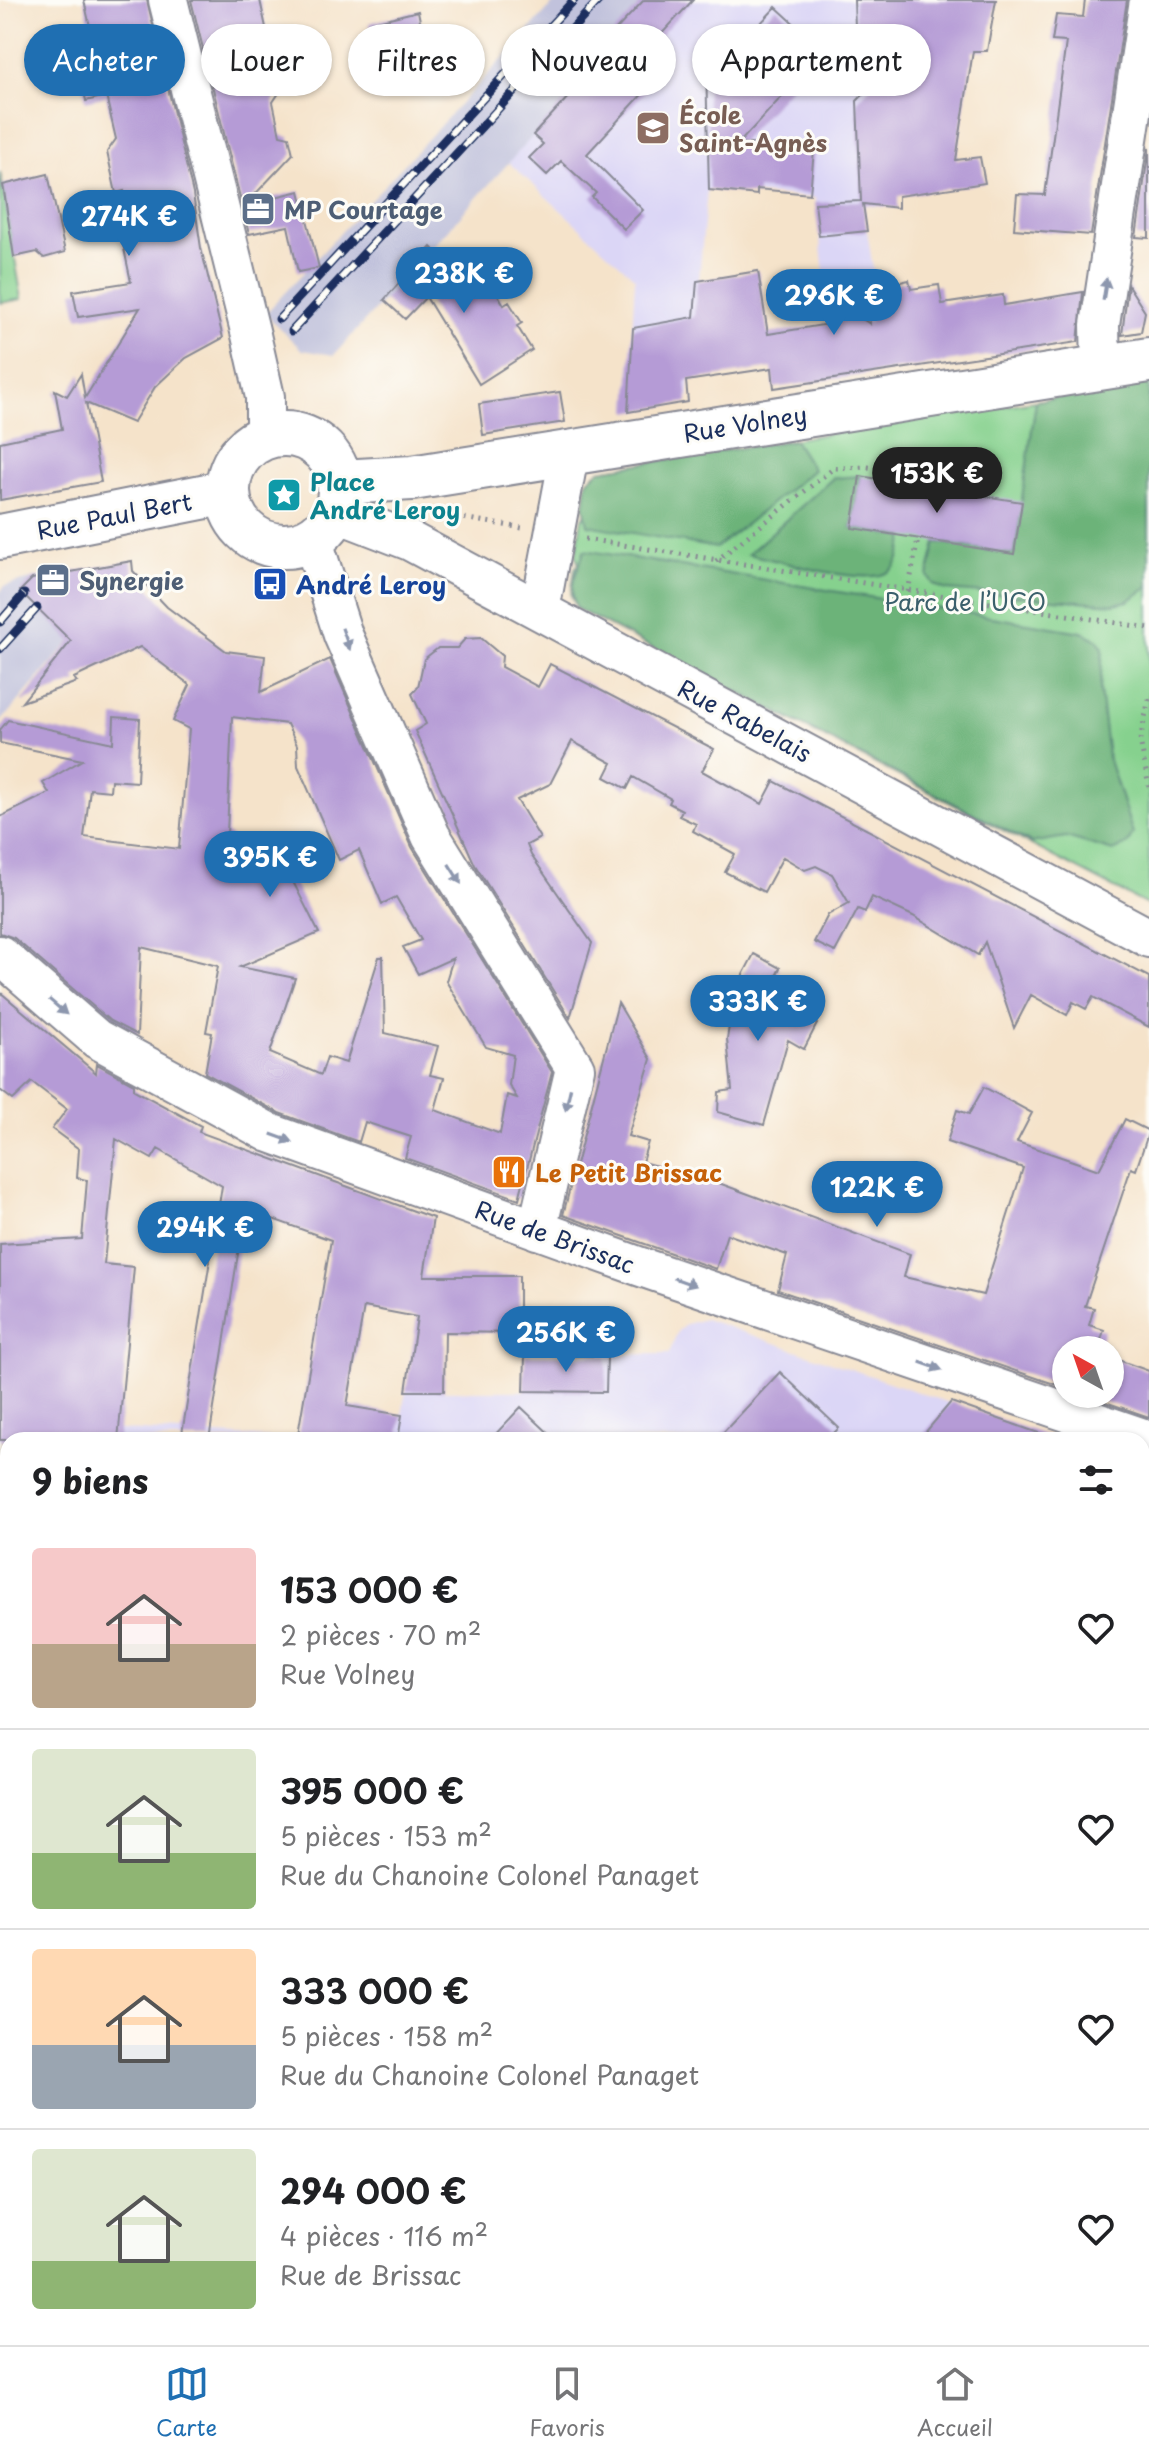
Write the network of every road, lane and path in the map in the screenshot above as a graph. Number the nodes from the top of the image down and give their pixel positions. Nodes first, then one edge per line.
1 (168, 0) edge
2 (1149, 0) edge
3 (1149, 360) edge
4 (1101, 367) junction
5 (265, 436) junction
6 (570, 450) junction
7 (933, 488) dead end
8 (227, 492) junction
9 (329, 511) junction
10 (430, 513) dead end
11 (531, 530) dead end
12 (0, 537) edge
13 (579, 538) dead end
14 (918, 539) dead end
15 (716, 562) junction
16 (908, 592) junction
17 (540, 610) junction
18 (1149, 628) edge
19 (1149, 699) edge
20 (1149, 787) edge
21 (1149, 938) edge
22 (0, 955) edge
23 (537, 1230) junction
24 (1126, 1432) edge

1 - 5 street
4 -> 2 street
3 - 4 main road, Rue Volney
4 - 6 main road, Rue Volney
5 - 8 main road
5 - 9 main road
6 - 9 main road, Rue Volney
6 - 17 street
7 - 15 path
8 - 9 main road
8 - 12 main road, Rue Paul Bert
9 - 17 street, Rue Rabelais
9 -> 23 street
10 - 11 path
13 - 15 path
14 - 16 path
15 - 16 path
16 - 18 path
17 - 21 street, Rue Rabelais
19 - 20 path
22 -> 23 street, Rue de Brissac
23 -> 24 street, Rue de Brissac

